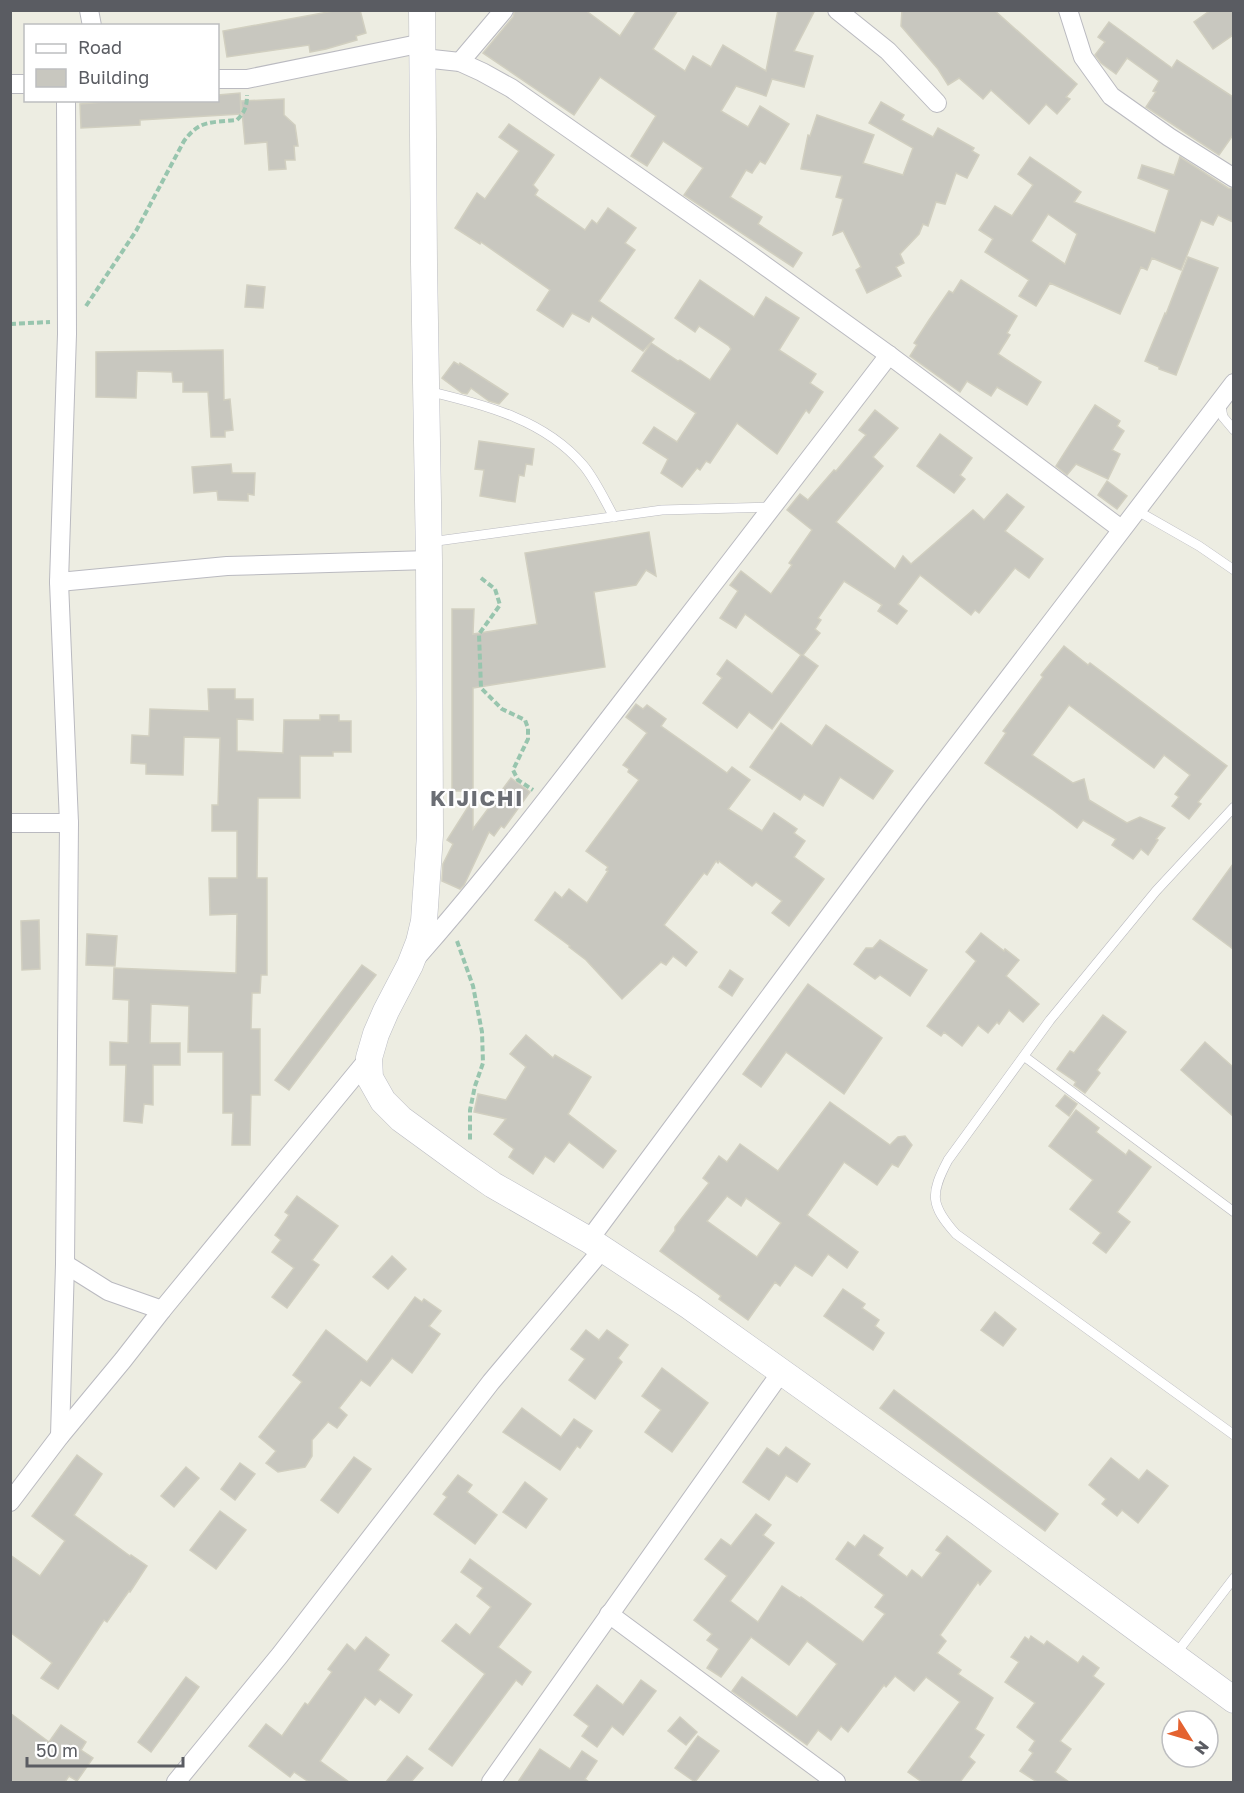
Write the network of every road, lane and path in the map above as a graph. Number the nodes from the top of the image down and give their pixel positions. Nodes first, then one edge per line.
1 (422, 10) edge
2 (504, 10) edge
3 (837, 10) edge
4 (1068, 10) edge
5 (423, 50) junction
6 (460, 62) junction
7 (219, 79) edge
8 (247, 79) junction
9 (66, 102) edge
10 (937, 102) dead end
11 (1233, 178) edge
12 (10, 324) edge
13 (67, 327) junction
14 (889, 355) junction
15 (1233, 383) edge
16 (426, 390) junction
17 (1220, 400) junction
18 (1233, 430) edge
19 (773, 507) junction
20 (1136, 510) junction
21 (614, 517) junction
22 (1121, 528) junction
23 (429, 551) junction
24 (1233, 570) edge
25 (481, 578) dead end
26 (59, 582) junction
27 (551, 795) junction
28 (1233, 807) edge
29 (10, 823) edge
30 (69, 823) junction
31 (448, 921) junction
32 (410, 965) junction
33 (1025, 1057) junction
34 (369, 1058) junction
35 (468, 1168) junction
36 (1233, 1212) edge
37 (595, 1245) junction
38 (65, 1264) junction
39 (162, 1310) junction
40 (782, 1371) junction
41 (1233, 1435) edge
42 (60, 1436) junction
43 (10, 1502) edge
44 (1233, 1578) edge
45 (609, 1614) junction
46 (1174, 1657) junction
47 (1233, 1700) edge
48 (176, 1782) edge
49 (492, 1782) edge
50 (836, 1782) edge

1 - 5 street
2 - 6 street
3 - 10 street
4 - 11 street
5 - 6 street
5 - 8 street
5 - 16 street
6 - 14 street
7 - 8 street
8 - 13 path
9 - 13 street
12 - 13 path
13 - 26 street
14 - 19 street
14 - 22 street
15 - 17 street
16 - 21 lane
16 - 23 street
17 - 18 lane
17 - 20 street
19 - 21 lane
19 - 27 street
20 - 22 street
20 - 24 lane
21 - 23 lane
22 - 37 street
23 - 26 street
23 - 32 street
25 - 27 path
26 - 30 street
27 - 31 street
28 - 33 lane
29 - 30 street
30 - 38 street
31 - 32 street
31 - 35 path
32 - 34 street
33 - 36 lane
33 - 41 lane
34 - 35 street
34 - 39 street
35 - 37 street
37 - 40 street
37 - 48 street
38 - 39 street
38 - 42 street
39 - 42 street
40 - 45 street
40 - 46 street
42 - 43 street
44 - 46 lane
45 - 49 street
45 - 50 street
46 - 47 street

